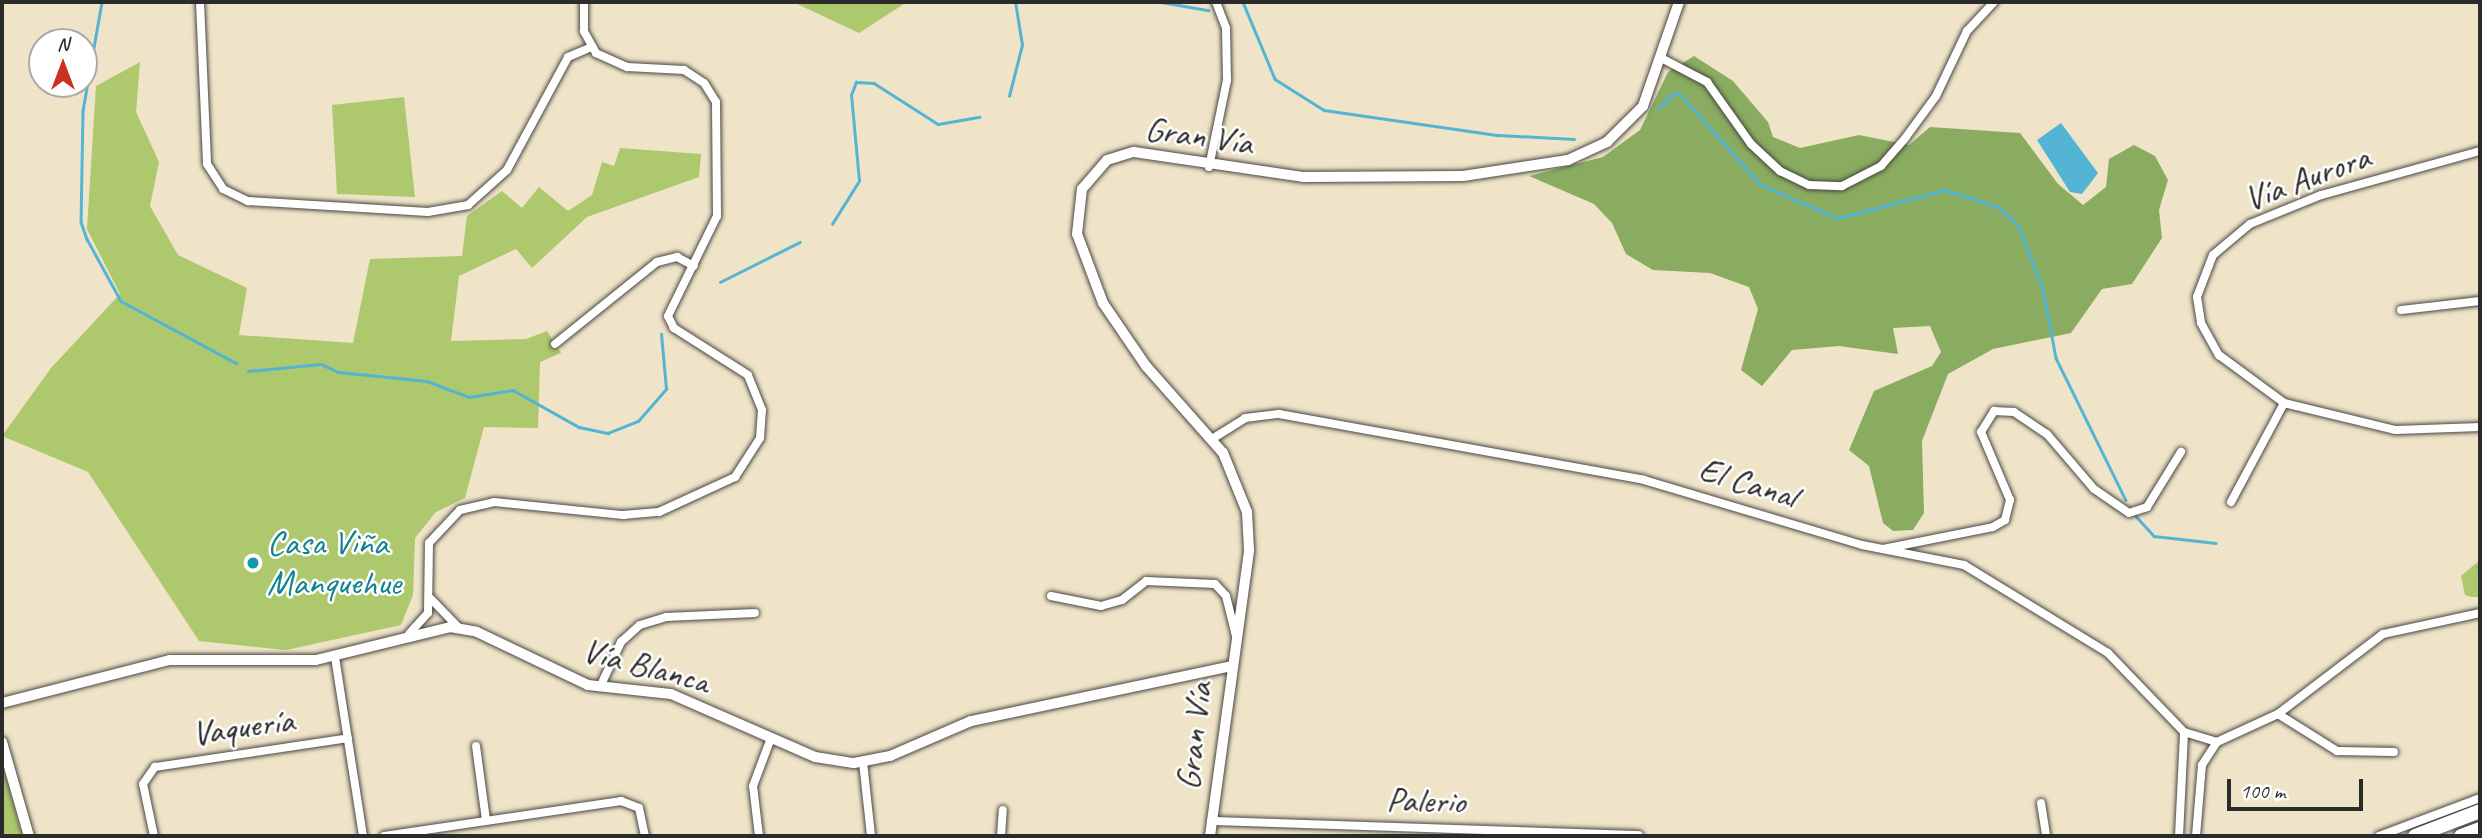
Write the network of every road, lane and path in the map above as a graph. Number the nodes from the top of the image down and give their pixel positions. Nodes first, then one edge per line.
1 (200, 2) edge
2 (584, 2) edge
3 (1216, 2) edge
4 (1678, 2) edge
5 (1994, 2) edge
6 (592, 47) junction
7 (1663, 60) junction
8 (2480, 151) edge
9 (1209, 167) junction
10 (694, 266) junction
11 (2480, 301) edge
12 (2401, 310) dead end
13 (555, 344) dead end
14 (2284, 403) junction
15 (2480, 427) edge
16 (1212, 439) junction
17 (2181, 452) dead end
18 (2231, 502) dead end
19 (1880, 550) junction
20 (430, 596) junction
21 (1051, 596) dead end
22 (755, 613) dead end
23 (2480, 613) edge
24 (459, 627) junction
25 (409, 634) junction
26 (1236, 636) junction
27 (335, 657) junction
28 (1231, 666) junction
29 (600, 687) junction
30 (2, 703) edge
31 (2278, 714) junction
32 (2184, 732) junction
33 (348, 738) junction
34 (771, 738) junction
35 (2, 742) edge
36 (2217, 742) junction
37 (476, 746) dead end
38 (2394, 752) dead end
39 (863, 762) junction
40 (2480, 798) edge
41 (2041, 803) dead end
42 (1003, 810) dead end
43 (2480, 811) edge
44 (486, 820) junction
45 (1211, 821) junction
46 (2480, 829) edge
47 (1639, 835) edge
48 (29, 836) edge
49 (155, 836) edge
50 (363, 836) edge
51 (384, 836) edge
52 (645, 836) edge
53 (759, 836) edge
54 (871, 836) edge
55 (1001, 836) edge
56 (1210, 836) edge
57 (2046, 836) edge
58 (2179, 836) edge
59 (2196, 836) edge
60 (2379, 836) edge
61 (2415, 836) edge
62 (2462, 836) edge

1 - 6 street
2 - 6 street
3 - 9 street
4 - 7 main road, Gran Vía
5 - 7 street
6 - 10 street
7 - 9 main road, Gran Vía
8 - 14 street, Vía Aurora
9 - 16 main road, Gran Vía
10 - 13 street
10 - 20 street
11 - 12 street
14 - 15 street, Vía Aurora
14 - 18 street
16 - 19 street, El Canal
16 - 26 main road, Gran Vía
17 - 19 street
19 - 32 street, El Canal
20 - 24 street
20 - 25 street
21 - 26 street
22 - 29 street
23 - 31 street
24 - 25 main road
24 - 29 main road, Vía Blanca
25 - 27 main road
26 - 28 main road, Gran Vía
27 - 30 main road
27 - 33 street
28 - 39 main road, Vía Blanca
28 - 45 main road, Gran Vía
29 - 34 main road, Vía Blanca
31 - 36 street
31 - 38 street
32 - 36 street, El Canal
32 - 58 street
33 - 49 street, Vaquería
33 - 50 street
34 - 39 main road, Vía Blanca
34 - 53 street
35 - 48 main road
36 - 59 street
37 - 44 street
39 - 54 street
40 - 60 street
41 - 57 street
42 - 55 street
43 - 61 highway
44 - 51 street
44 - 52 street
45 - 47 street, Palerio
45 - 56 main road, Gran Vía
46 - 62 highway

